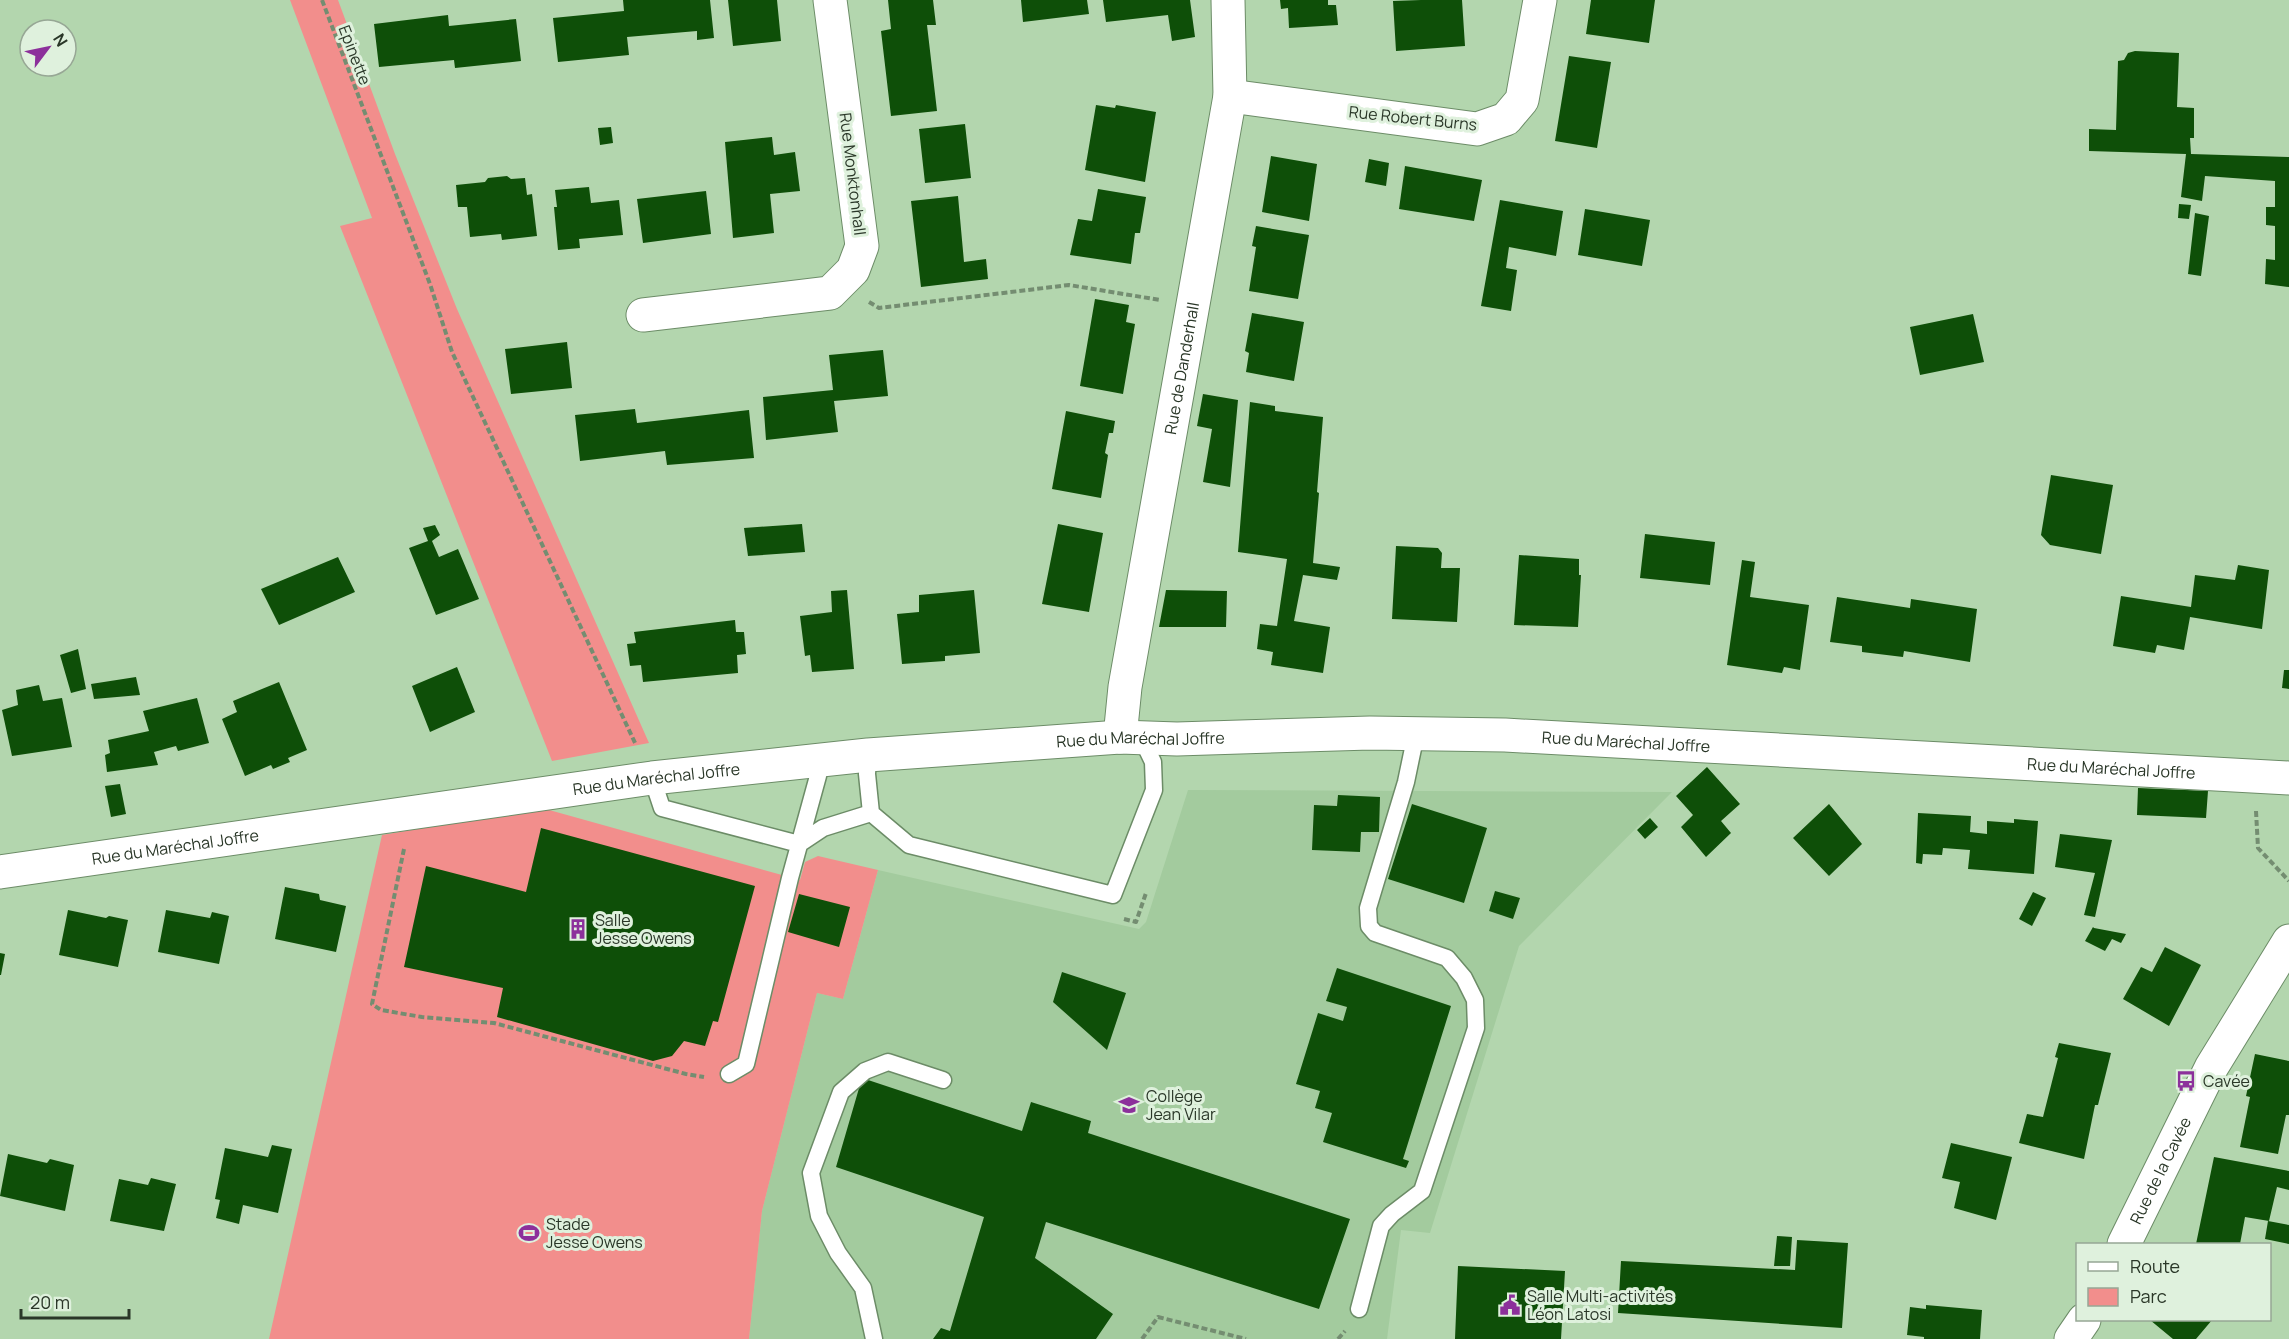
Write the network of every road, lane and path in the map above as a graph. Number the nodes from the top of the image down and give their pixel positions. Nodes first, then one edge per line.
1 (322, 0) edge
2 (830, 0) edge
3 (1228, 0) edge
4 (1540, 0) edge
5 (1230, 96) junction
6 (838, 284) junction
7 (1193, 305) junction
8 (643, 315) dead end
9 (1416, 734) junction
10 (1131, 737) junction
11 (868, 755) junction
12 (811, 760) junction
13 (652, 778) junction
14 (2281, 778) edge
15 (411, 813) junction
16 (871, 813) junction
17 (799, 844) junction
18 (0, 872) edge
19 (2289, 881) edge
20 (2289, 941) edge
21 (729, 1074) joint
22 (943, 1080) dead end
23 (2125, 1243) edge
24 (1359, 1309) dead end
25 (2083, 1321) edge
26 (874, 1339) edge
27 (1142, 1339) edge
28 (1246, 1339) edge
29 (2072, 1339) edge

1 - 13 path, Epinette
2 - 6 street, Rue Monktonhall
3 - 5 street, Rue de Danderhall
4 - 5 street, Rue Robert Burns
5 - 7 street, Rue de Danderhall
6 - 7 path
6 - 8 street, Rue Monktonhall
7 - 10 street, Rue de Danderhall
9 - 10 street, Rue du Maréchal Joffre
9 - 14 street, Rue du Maréchal Joffre
9 - 24 lane
10 - 11 street, Rue du Maréchal Joffre
10 - 16 lane
11 - 12 street, Rue du Maréchal Joffre
11 - 16 lane
12 - 13 street, Rue du Maréchal Joffre
12 - 17 lane
13 - 15 street, Rue du Maréchal Joffre
13 - 17 lane
14 - 19 path
15 - 18 street, Rue du Maréchal Joffre
15 - 21 path
16 - 17 lane
17 - 21 lane
20 - 23 street, Rue de la Cavée
22 - 26 lane
25 - 29 street
27 - 28 path

